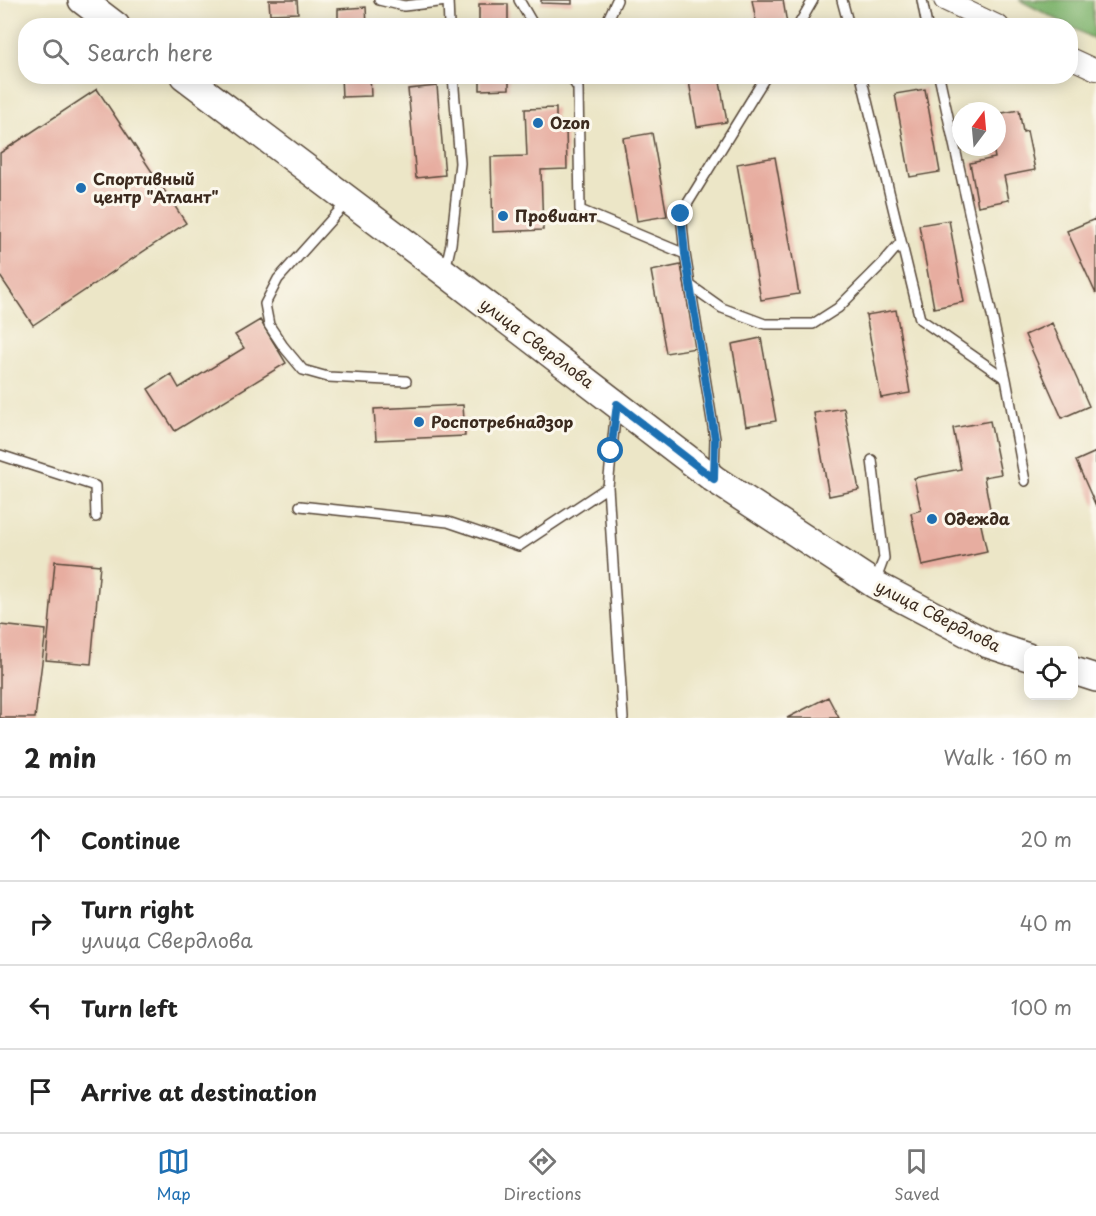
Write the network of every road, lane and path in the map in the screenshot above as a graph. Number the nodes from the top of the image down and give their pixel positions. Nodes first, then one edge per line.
1 (82, 0) edge
2 (379, 0) edge
3 (447, 0) edge
4 (519, 0) edge
5 (617, 0) edge
6 (813, 0) edge
7 (842, 0) edge
8 (922, 0) edge
9 (944, 0) edge
10 (106, 18) edge
11 (448, 18) edge
12 (529, 18) edge
13 (609, 18) edge
14 (803, 18) edge
15 (847, 18) edge
16 (925, 18) edge
17 (982, 18) edge
18 (1078, 61) edge
19 (1096, 70) edge
20 (195, 84) edge
21 (454, 84) edge
22 (575, 84) edge
23 (580, 84) edge
24 (761, 84) edge
25 (863, 84) edge
26 (941, 84) edge
27 (578, 88) junction
28 (348, 200) junction
29 (901, 242) junction
30 (685, 254) junction
31 (444, 272) junction
32 (691, 286) junction
33 (1006, 379) junction
34 (406, 381) dead end
35 (617, 404) junction
36 (0, 455) edge
37 (872, 460) dead end
38 (714, 479) junction
39 (1024, 481) dead end
40 (608, 487) junction
41 (300, 506) dead end
42 (96, 517) dead end
43 (874, 585) junction
44 (1024, 655) edge
45 (1078, 672) edge
46 (1096, 678) edge
47 (623, 718) edge

1 - 10 main road
2 - 3 lane
3 - 11 lane
4 - 12 lane
5 - 13 lane
6 - 14 lane
7 - 15 lane
8 - 16 lane
9 - 17 street
18 - 19 street
20 - 28 main road, улица Свердлова
21 - 31 lane
22 - 27 lane
23 - 27 lane
24 - 30 lane
25 - 29 lane
26 - 33 lane
27 - 30 lane
28 - 31 main road, улица Свердлова
28 - 34 lane
29 - 32 lane
29 - 33 lane
30 - 32 lane
31 - 35 main road, улица Свердлова
32 - 38 lane
33 - 39 lane
35 - 38 main road, улица Свердлова
35 - 40 lane
36 - 42 lane
37 - 43 lane
38 - 43 main road, улица Свердлова
40 - 41 lane
40 - 47 lane
43 - 44 main road, улица Свердлова
45 - 46 main road

